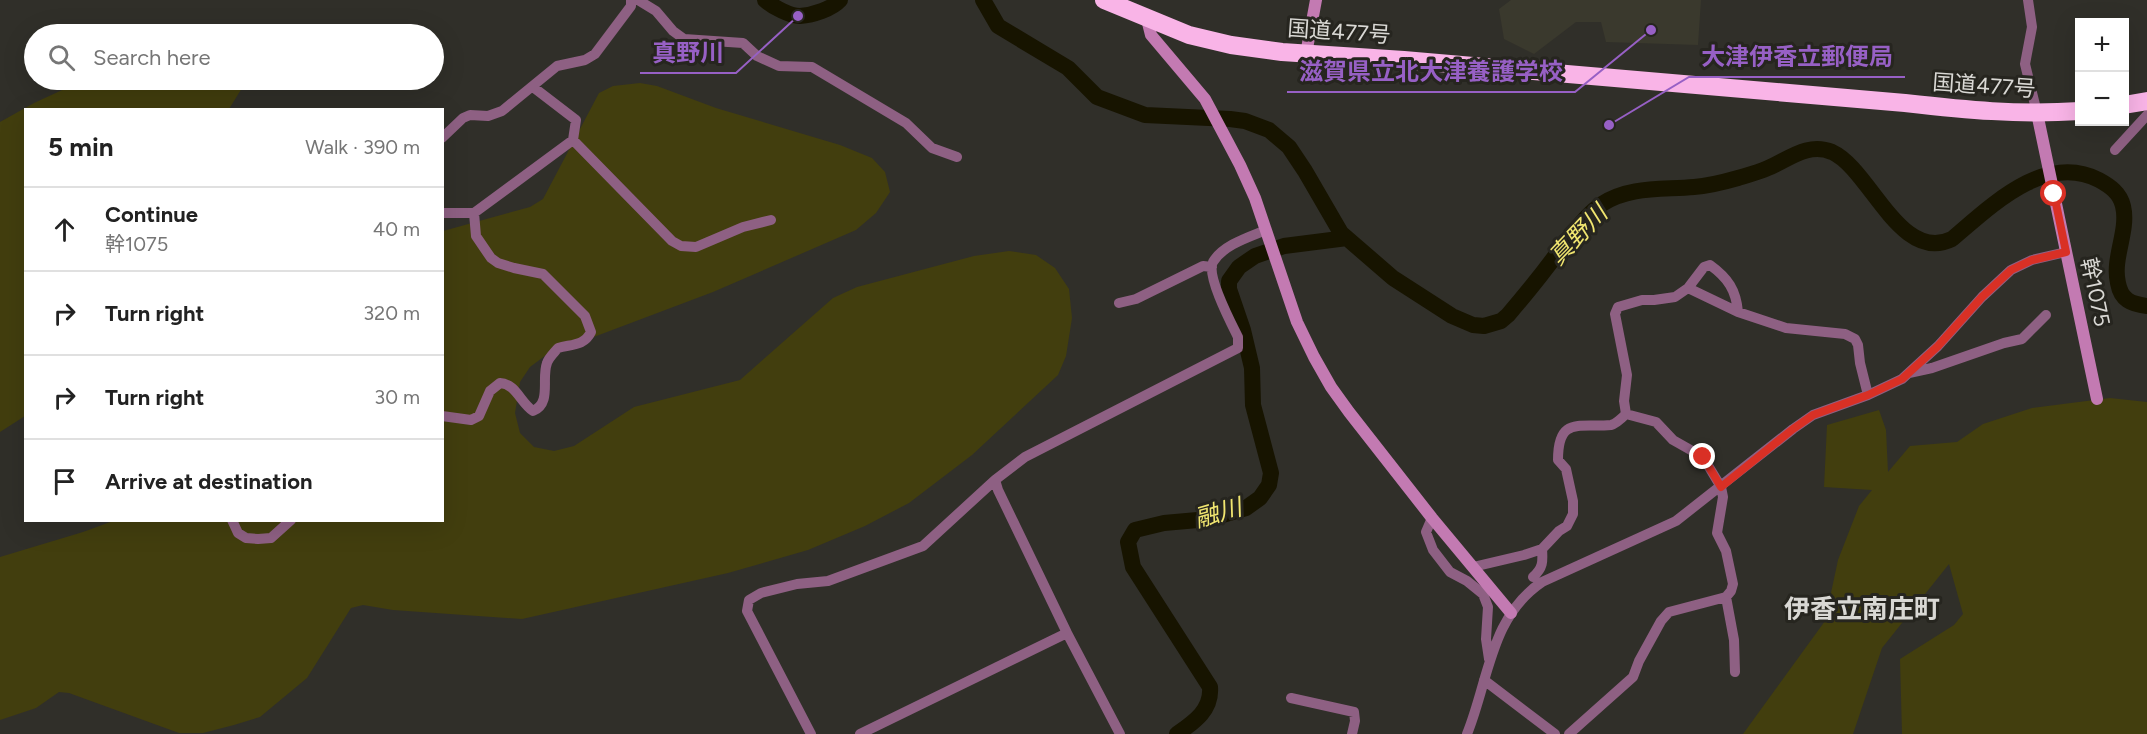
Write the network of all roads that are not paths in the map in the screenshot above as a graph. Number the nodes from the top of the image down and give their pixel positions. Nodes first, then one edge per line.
1 (631, 0) edge
2 (638, 0) edge
3 (1104, 0) edge
4 (1316, 0) edge
5 (2028, 0) edge
6 (1147, 19) junction
7 (1306, 54) junction
8 (533, 87) junction
9 (2147, 101) edge
10 (2129, 104) edge
11 (2075, 111) edge
12 (2037, 113) junction
13 (2147, 115) edge
14 (444, 136) edge
15 (573, 140) junction
16 (2115, 150) dead end
17 (957, 157) dead end
18 (444, 213) edge
19 (474, 213) junction
20 (771, 220) dead end
21 (1266, 230) junction
22 (2066, 252) junction
23 (1212, 267) junction
24 (1688, 288) junction
25 (1119, 303) dead end
26 (1738, 312) junction
27 (2046, 315) dead end
28 (1908, 373) junction
29 (1868, 395) junction
30 (2097, 399) dead end
31 (1626, 414) junction
32 (444, 417) edge
33 (995, 480) junction
34 (1721, 487) junction
35 (1432, 518) junction
36 (233, 522) edge
37 (289, 522) edge
38 (1542, 549) junction
39 (1473, 567) junction
40 (1533, 577) dead end
41 (1725, 597) junction
42 (1511, 613) junction
43 (1067, 633) junction
44 (1489, 659) junction
45 (1735, 672) dead end
46 (1484, 680) junction
47 (1291, 698) dead end
48 (811, 734) edge
49 (860, 734) edge
50 (1120, 734) edge
51 (1352, 734) edge
52 (1467, 734) edge
53 (1555, 734) edge
54 (1569, 734) edge

1 - 8 street
2 - 17 street
3 - 6 highway, 国道477号
4 - 7 street
5 - 12 street
6 - 7 highway, 国道477号
6 - 21 street
7 - 12 highway, 国道477号
8 - 14 street
8 - 15 street
9 - 10 highway
11 - 12 highway, 国道477号
12 - 22 street, 幹1075
13 - 16 street
15 - 19 street
15 - 20 street
18 - 19 street
19 - 32 street
21 - 23 street
21 - 35 street
22 - 28 street
22 - 30 street, 幹1075
23 - 25 street
23 - 33 street
24 - 26 street
24 - 26 street
24 - 31 street
26 - 29 street
27 - 28 street
28 - 29 street
29 - 34 street
31 - 34 street
31 - 38 street
33 - 43 street
33 - 48 street
34 - 41 street
34 - 42 street
35 - 39 street
35 - 44 street
36 - 37 street
38 - 39 street
38 - 40 street
39 - 42 street
41 - 45 street
41 - 54 street
42 - 44 street
43 - 49 street
43 - 50 street
44 - 46 street
46 - 52 street
46 - 53 street
47 - 51 street

